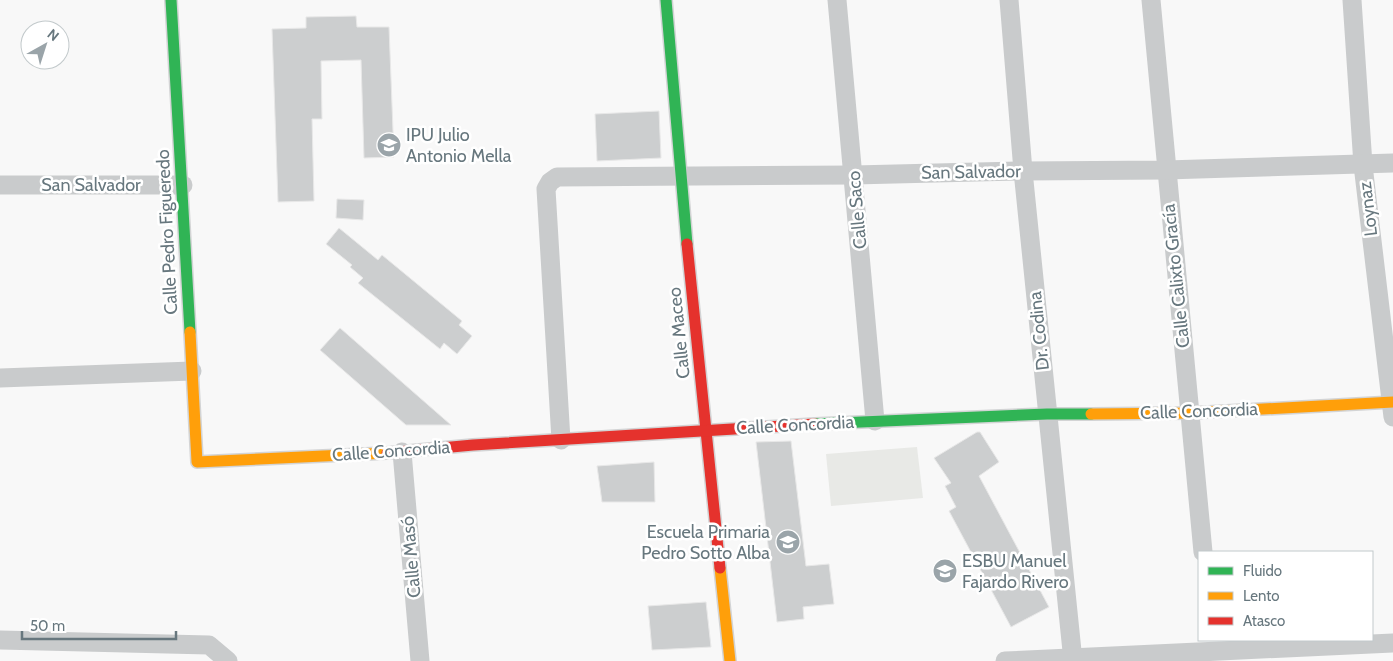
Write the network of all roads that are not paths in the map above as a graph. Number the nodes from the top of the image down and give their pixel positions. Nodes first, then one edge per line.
1 (171, 0) edge
2 (666, 0) edge
3 (836, 0) edge
4 (1009, 0) edge
5 (1151, 0) edge
6 (1352, 0) edge
7 (1393, 163) edge
8 (1363, 165) junction
9 (1166, 170) junction
10 (1023, 171) junction
11 (854, 175) junction
12 (680, 176) junction
13 (0, 185) edge
14 (183, 185) junction
15 (192, 371) junction
16 (0, 378) edge
17 (1393, 407) edge
18 (1190, 413) junction
19 (1047, 414) junction
20 (875, 421) junction
21 (707, 430) junction
22 (561, 440) junction
23 (402, 452) junction
24 (197, 462) joint
25 (1203, 551) edge
26 (0, 640) edge
27 (1393, 643) edge
28 (1213, 650) edge
29 (1073, 659) edge
30 (228, 661) edge
31 (420, 661) edge
32 (730, 661) edge
33 (1005, 661) edge

1 - 14 street, Calle Pedro Figueredo
2 - 12 street, Calle Maceo
3 - 11 street, Calle Saco
4 - 10 street, Dr. Codina
5 - 9 street, Calle Calixto Gracía
6 - 8 street, Loynaz
7 - 8 street, San Salvador
8 - 9 street, San Salvador
8 - 17 street, Loynaz
9 - 10 street, San Salvador
9 - 18 street, Calle Calixto Gracía
10 - 11 street, San Salvador
10 - 19 street, Dr. Codina
11 - 12 street, San Salvador
11 - 20 street, Calle Saco
12 - 21 street, Calle Maceo
12 - 22 street, San Salvador
13 - 14 street, San Salvador
14 - 15 street, Calle Pedro Figueredo
15 - 16 street
15 - 24 street, Calle Pedro Figueredo
17 - 18 street, Calle Concordia
18 - 19 street, Calle Concordia
18 - 25 street, Calle Calixto Gracía
19 - 20 street, Calle Concordia
19 - 29 street, Dr. Codina
20 - 21 street, Calle Concordia
21 - 22 street, Calle Concordia
21 - 32 street, Calle Maceo
22 - 23 street, Calle Concordia
23 - 24 street, Calle Concordia
23 - 31 street, Calle Masó
26 - 30 street
27 - 28 street
28 - 29 street
29 - 33 street

